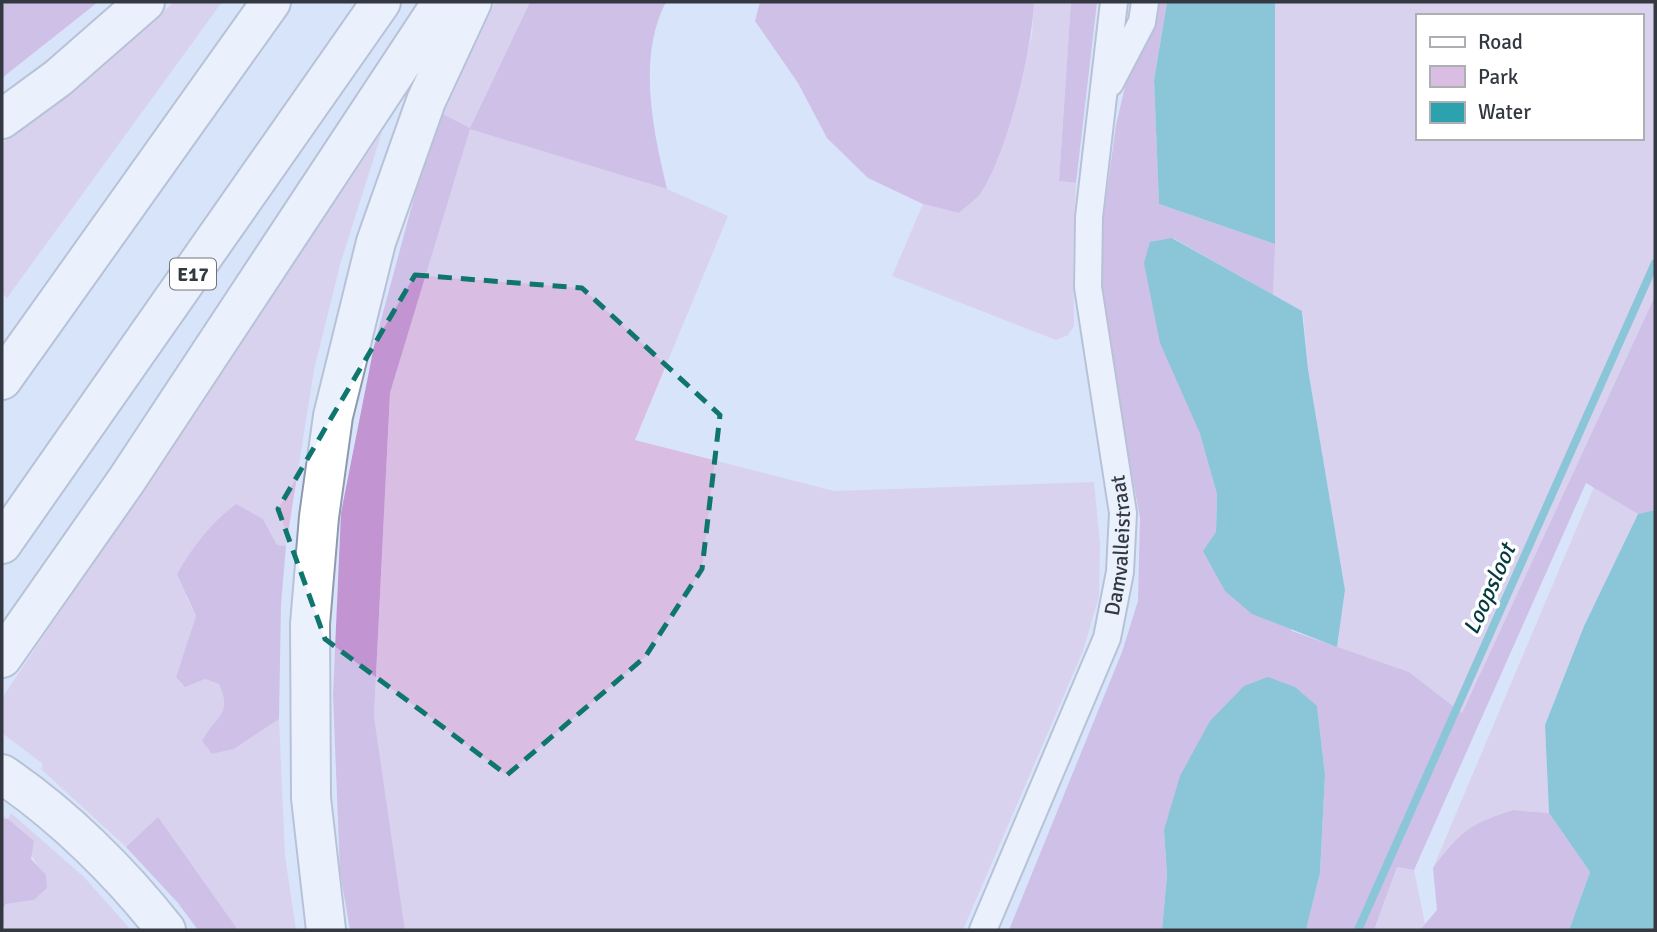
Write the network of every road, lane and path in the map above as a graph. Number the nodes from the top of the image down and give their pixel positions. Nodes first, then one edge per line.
1 (145, 2) edge
2 (271, 2) edge
3 (381, 2) edge
4 (442, 2) edge
5 (472, 2) edge
6 (1114, 2) edge
7 (1145, 2) edge
8 (1103, 96) junction
9 (2, 119) edge
10 (2, 380) edge
11 (2, 544) edge
12 (2, 658) edge
13 (13, 782) edge
14 (166, 930) edge
15 (326, 930) edge
16 (983, 930) edge

1 - 9 highway
2 - 10 highway
3 - 11 highway, E17
4 - 12 highway
5 - 15 highway
6 - 8 street, Damvalleistraat
7 - 8 street, Damvalleistraat
8 - 16 street, Damvalleistraat
13 - 14 highway

